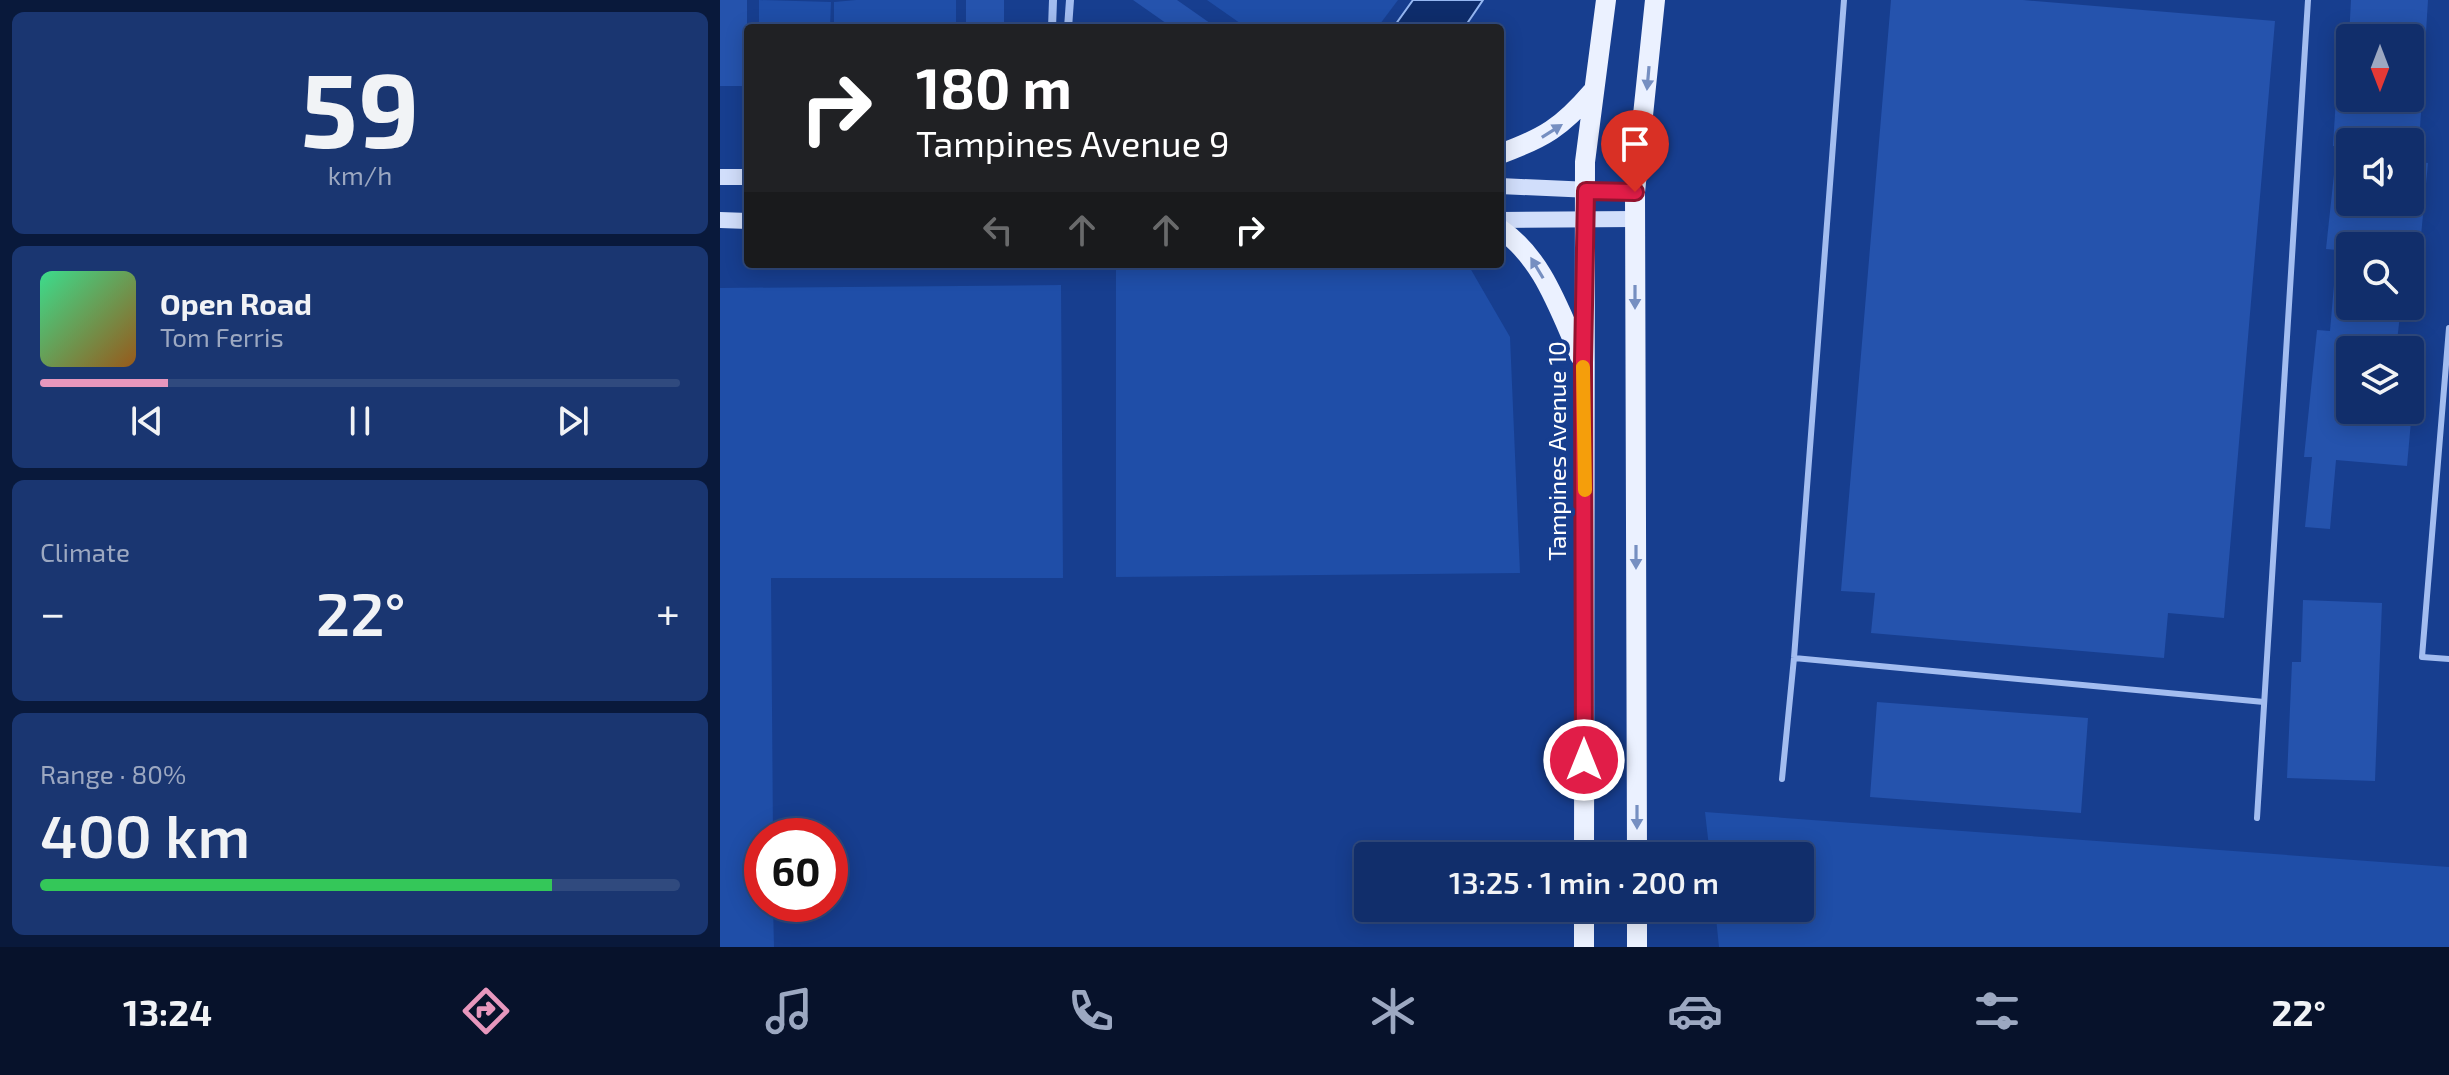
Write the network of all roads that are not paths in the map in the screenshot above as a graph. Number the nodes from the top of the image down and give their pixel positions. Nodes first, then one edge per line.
1 (1053, 0) edge
2 (1070, 0) edge
3 (1606, 0) edge
4 (1655, 0) edge
5 (1844, 0) edge
6 (2308, 0) edge
7 (1052, 24) edge
8 (1068, 24) edge
9 (1592, 92) junction
10 (1504, 152) edge
11 (720, 177) edge
12 (744, 177) edge
13 (1504, 186) edge
14 (1586, 191) junction
15 (1635, 192) junction
16 (1635, 219) junction
17 (720, 220) edge
18 (1504, 220) edge
19 (1585, 220) junction
20 (744, 221) edge
21 (1504, 232) edge
22 (2449, 328) edge
23 (1583, 363) junction
24 (1794, 658) junction
25 (2449, 659) edge
26 (2264, 702) junction
27 (1782, 779) dead end
28 (2257, 818) dead end
29 (1584, 842) edge
30 (1637, 842) edge
31 (1584, 922) edge
32 (1637, 922) edge
33 (1584, 947) edge
34 (1637, 947) edge

1 - 7 street
2 - 8 street
3 - 9 main road, Tampines Avenue 10
4 -> 15 main road
5 - 24 lane
6 - 26 lane
10 -> 9 main road
9 - 14 main road, Tampines Avenue 10
11 - 12 main road
13 - 14 main road
14 - 15 main road
14 - 19 main road, Tampines Avenue 10
15 - 16 main road
16 - 19 main road
16 -> 30 main road
17 - 20 main road
18 - 19 main road
19 - 23 main road, Tampines Avenue 10
23 -> 21 main road
22 - 25 lane
23 - 29 main road, Tampines Avenue 10
24 - 26 lane
24 - 27 lane
26 - 28 lane
31 - 33 main road
32 - 34 main road

